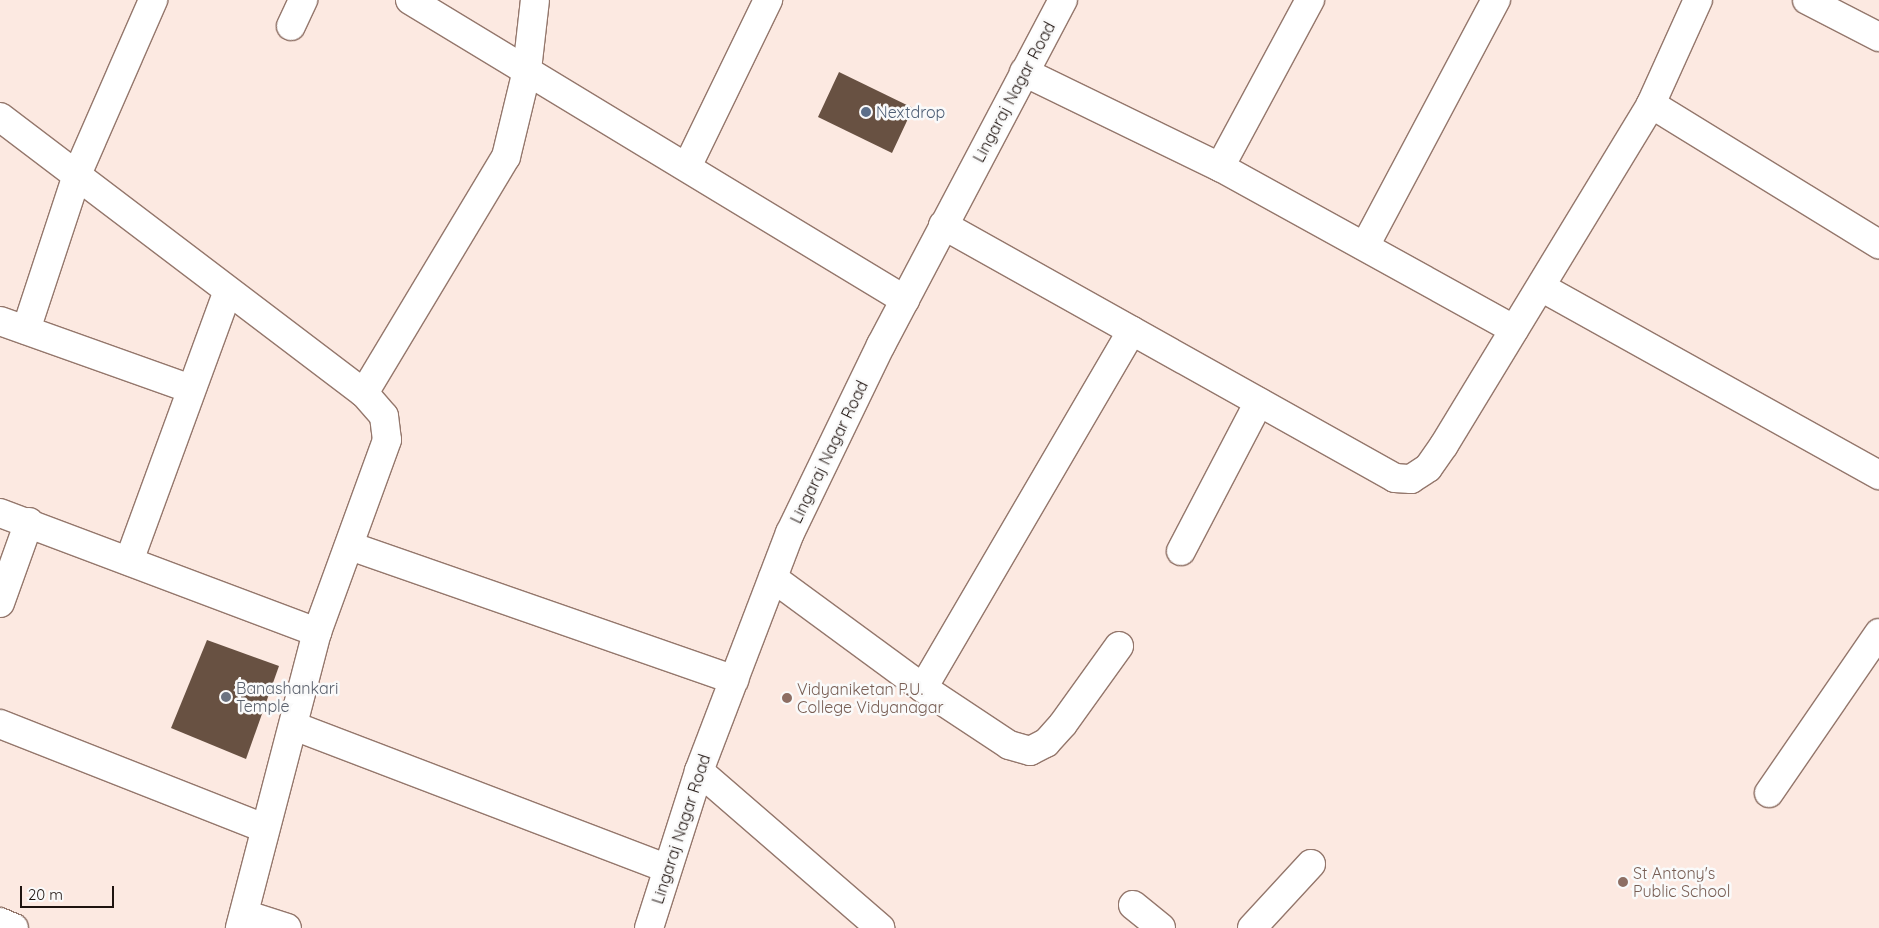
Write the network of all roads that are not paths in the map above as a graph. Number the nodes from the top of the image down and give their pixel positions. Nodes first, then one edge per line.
1 (153, 0) edge
2 (303, 0) edge
3 (410, 0) edge
4 (535, 0) edge
5 (768, 0) edge
6 (1062, 0) edge
7 (1310, 0) edge
8 (1496, 0) edge
9 (1698, 0) edge
10 (1808, 0) edge
11 (291, 26) dead end
12 (1879, 37) edge
13 (527, 70) junction
14 (1024, 72) junction
15 (1651, 104) junction
16 (0, 117) edge
17 (687, 167) junction
18 (1220, 167) junction
19 (78, 172) junction
20 (944, 225) junction
21 (1879, 244) edge
22 (1365, 246) junction
23 (1541, 287) junction
24 (227, 292) junction
25 (905, 300) junction
26 (0, 321) edge
27 (26, 330) junction
28 (1514, 330) junction
29 (1132, 331) junction
30 (191, 389) junction
31 (364, 393) junction
32 (1260, 402) junction
33 (1879, 474) edge
34 (0, 512) edge
35 (29, 522) junction
36 (350, 546) junction
37 (1181, 551) dead end
38 (129, 561) junction
39 (773, 578) junction
40 (0, 603) edge
41 (316, 632) junction
42 (1879, 633) edge
43 (1119, 646) dead end
44 (734, 680) junction
45 (923, 688) junction
46 (0, 724) edge
47 (294, 726) junction
48 (698, 771) junction
49 (1769, 793) dead end
50 (264, 828) junction
51 (1311, 864) dead end
52 (666, 868) junction
53 (1133, 905) dead end
54 (242, 921) edge
55 (0, 922) edge
56 (14, 928) edge
57 (287, 928) edge
58 (649, 928) edge
59 (880, 928) edge
60 (1161, 928) edge
61 (1252, 928) edge

1 - 19 street
2 - 11 street
3 - 13 street
4 - 13 street
5 - 17 street
6 - 14 street, Lingaraj Nagar Road
7 - 18 street
8 - 22 street
9 - 15 street
10 - 12 street
13 - 17 street
13 - 31 street
14 - 18 street
14 - 20 street, Lingaraj Nagar Road
15 - 21 street
15 - 23 street
16 - 19 street
17 - 25 street
18 - 22 street
19 - 24 street
19 - 27 street
20 - 25 street, Lingaraj Nagar Road
20 - 29 street
22 - 28 street
23 - 28 street
23 - 33 street
24 - 30 street
24 - 31 street
25 - 39 street, Lingaraj Nagar Road
26 - 27 street
27 - 30 street
28 - 32 street
29 - 32 street
29 - 45 street
30 - 38 street
31 - 36 street
32 - 37 street
34 - 35 street
35 - 38 street
35 - 40 street
36 - 41 street
36 - 44 street
38 - 41 street
39 - 44 street, Lingaraj Nagar Road
39 - 45 street
41 - 47 street
42 - 49 street
43 - 45 street
44 - 48 street, Lingaraj Nagar Road
46 - 50 street
47 - 50 street
47 - 52 street
48 - 52 street, Lingaraj Nagar Road
48 - 59 street
50 - 54 street
51 - 61 street
52 - 58 street, Lingaraj Nagar Road
53 - 60 street
54 - 57 street
55 - 56 street

